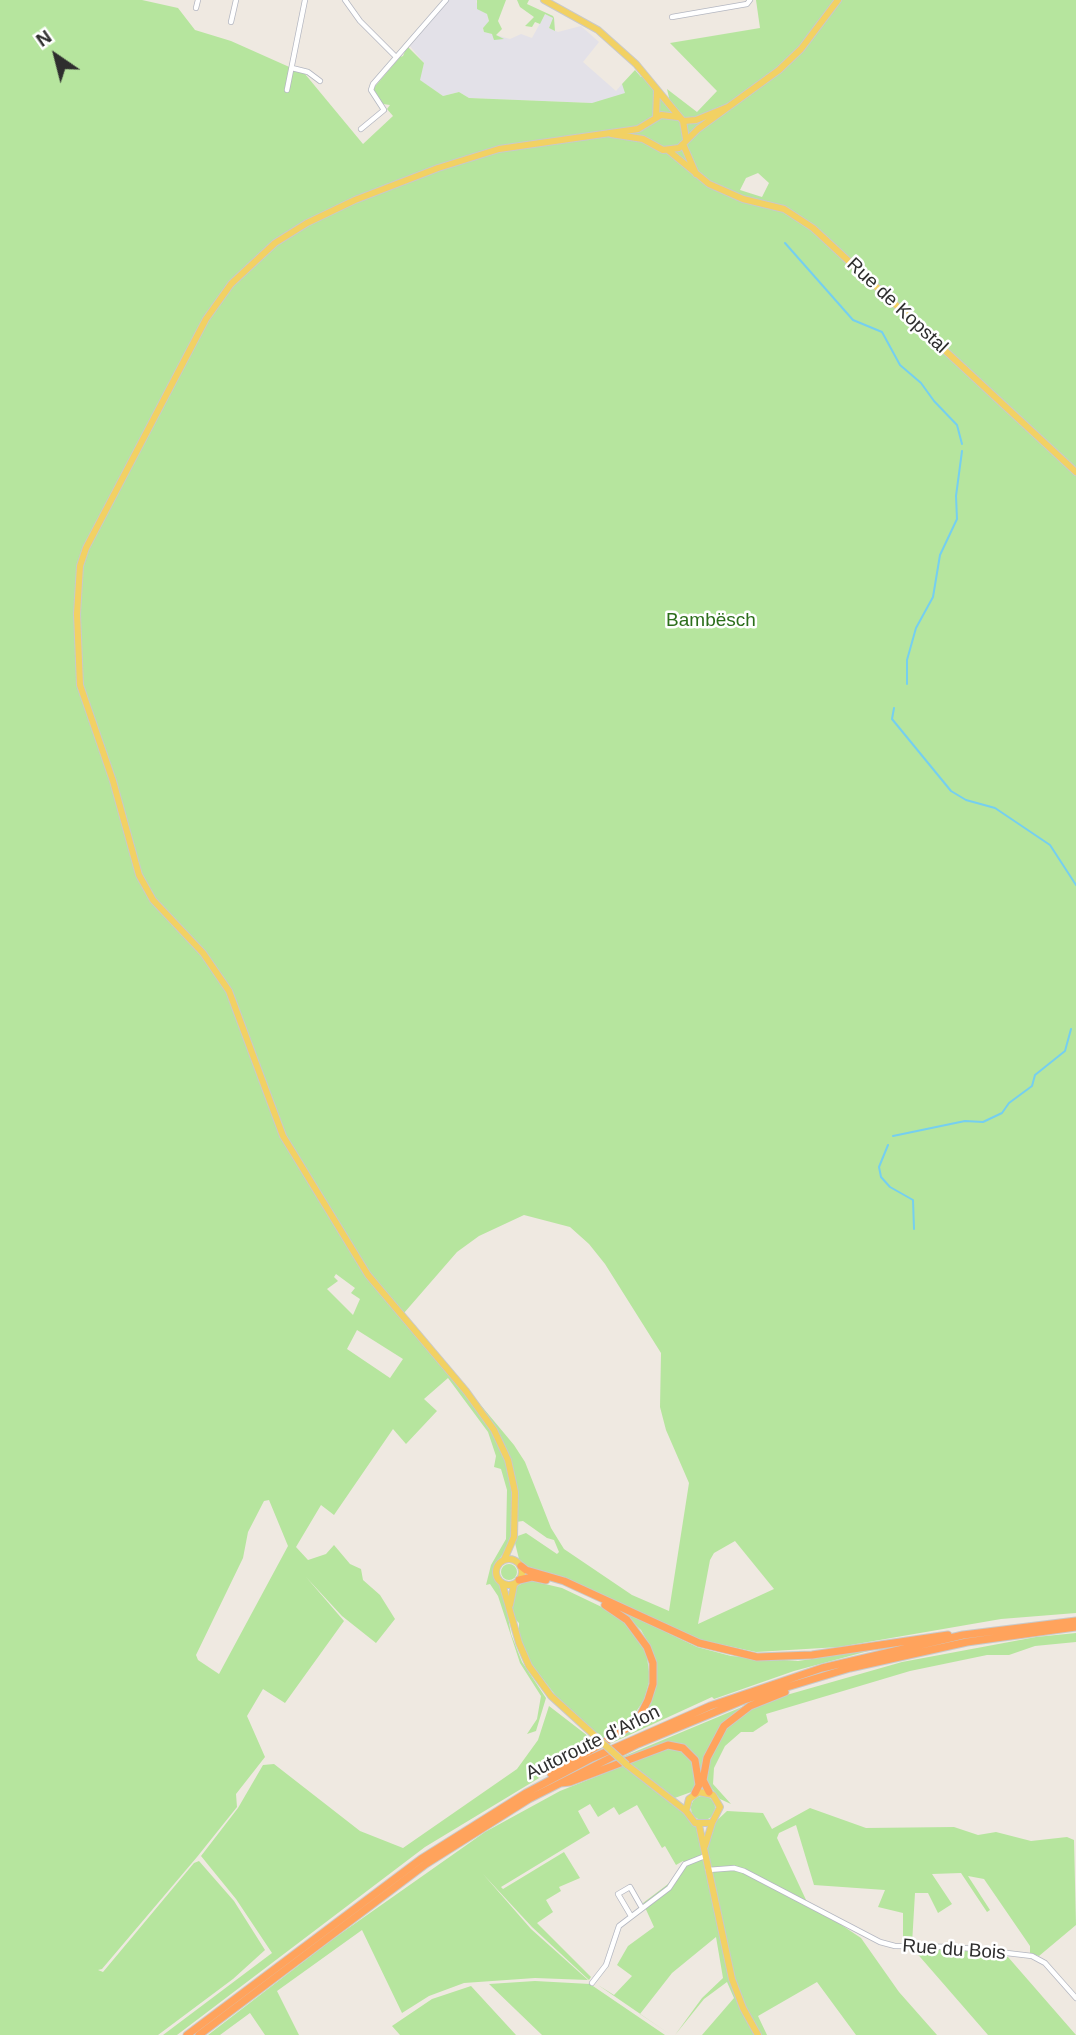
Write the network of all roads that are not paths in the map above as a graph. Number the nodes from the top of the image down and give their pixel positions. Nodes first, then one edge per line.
1 (198, 0) edge
2 (236, 0) edge
3 (305, 0) edge
4 (345, 0) edge
5 (446, 0) edge
6 (544, 0) edge
7 (750, 0) edge
8 (838, 0) edge
9 (196, 8) dead end
10 (671, 17) dead end
11 (231, 22) dead end
12 (396, 57) junction
13 (292, 68) junction
14 (320, 81) dead end
15 (287, 90) dead end
16 (656, 90) junction
17 (733, 105) junction
18 (681, 119) junction
19 (655, 120) junction
20 (361, 129) dead end
21 (602, 133) junction
22 (684, 141) junction
23 (654, 145) junction
24 (669, 151) junction
25 (697, 176) junction
26 (1076, 472) edge
27 (514, 1538) junction
28 (504, 1560) junction
29 (519, 1564) junction
30 (516, 1582) junction
31 (502, 1583) junction
32 (509, 1607) junction
33 (1076, 1621) edge
34 (1076, 1628) edge
35 (962, 1635) junction
36 (820, 1676) junction
37 (558, 1783) junction
38 (709, 1792) junction
39 (526, 1793) junction
40 (692, 1796) junction
41 (671, 1799) junction
42 (686, 1811) junction
43 (712, 1823) junction
44 (699, 1825) junction
45 (705, 1852) junction
46 (707, 1870) junction
47 (642, 1908) junction
48 (631, 1916) junction
49 (593, 1983) dead end
50 (1076, 1998) edge
51 (187, 2035) edge
52 (198, 2035) edge
53 (758, 2035) edge

1 - 9 street
2 - 11 street
3 - 13 street
4 - 12 street
5 - 12 street
6 - 16 main road
7 - 10 street
8 - 17 main road
12 - 20 street
13 - 14 street
13 - 15 street
16 - 18 main road
16 - 19 main road
17 - 18 main road
17 - 22 main road
18 - 19 main road
18 - 22 main road
19 - 21 main road
19 - 23 main road
21 - 23 main road
21 - 27 main road
22 - 24 main road
22 - 25 main road
23 - 24 main road
24 - 25 main road, Rue de Kopstal
25 - 26 main road, Rue de Kopstal
27 - 28 main road
27 - 29 main road
28 - 29 main road
28 - 31 main road
29 - 30 main road
29 - 35 highway
30 - 31 main road
30 - 32 main road
30 - 39 highway
31 - 32 main road
32 - 41 main road, bridge
33 - 35 highway, Autoroute d'Arlon
34 - 36 highway, Autoroute d'Arlon
35 - 39 highway, Autoroute d'Arlon
36 - 37 highway, Autoroute d'Arlon
36 - 38 highway
37 - 40 highway
37 - 52 highway, Autoroute d'Arlon
38 - 40 main road
38 - 43 main road
39 - 51 highway, Autoroute d'Arlon
40 - 41 main road
40 - 42 main road
41 - 42 main road
42 - 44 main road
43 - 44 main road
43 - 45 main road
44 - 45 main road
45 - 46 main road
45 - 47 street
46 - 50 street, Rue du Bois
46 - 53 main road
47 - 48 street
47 - 48 street
48 - 49 street

